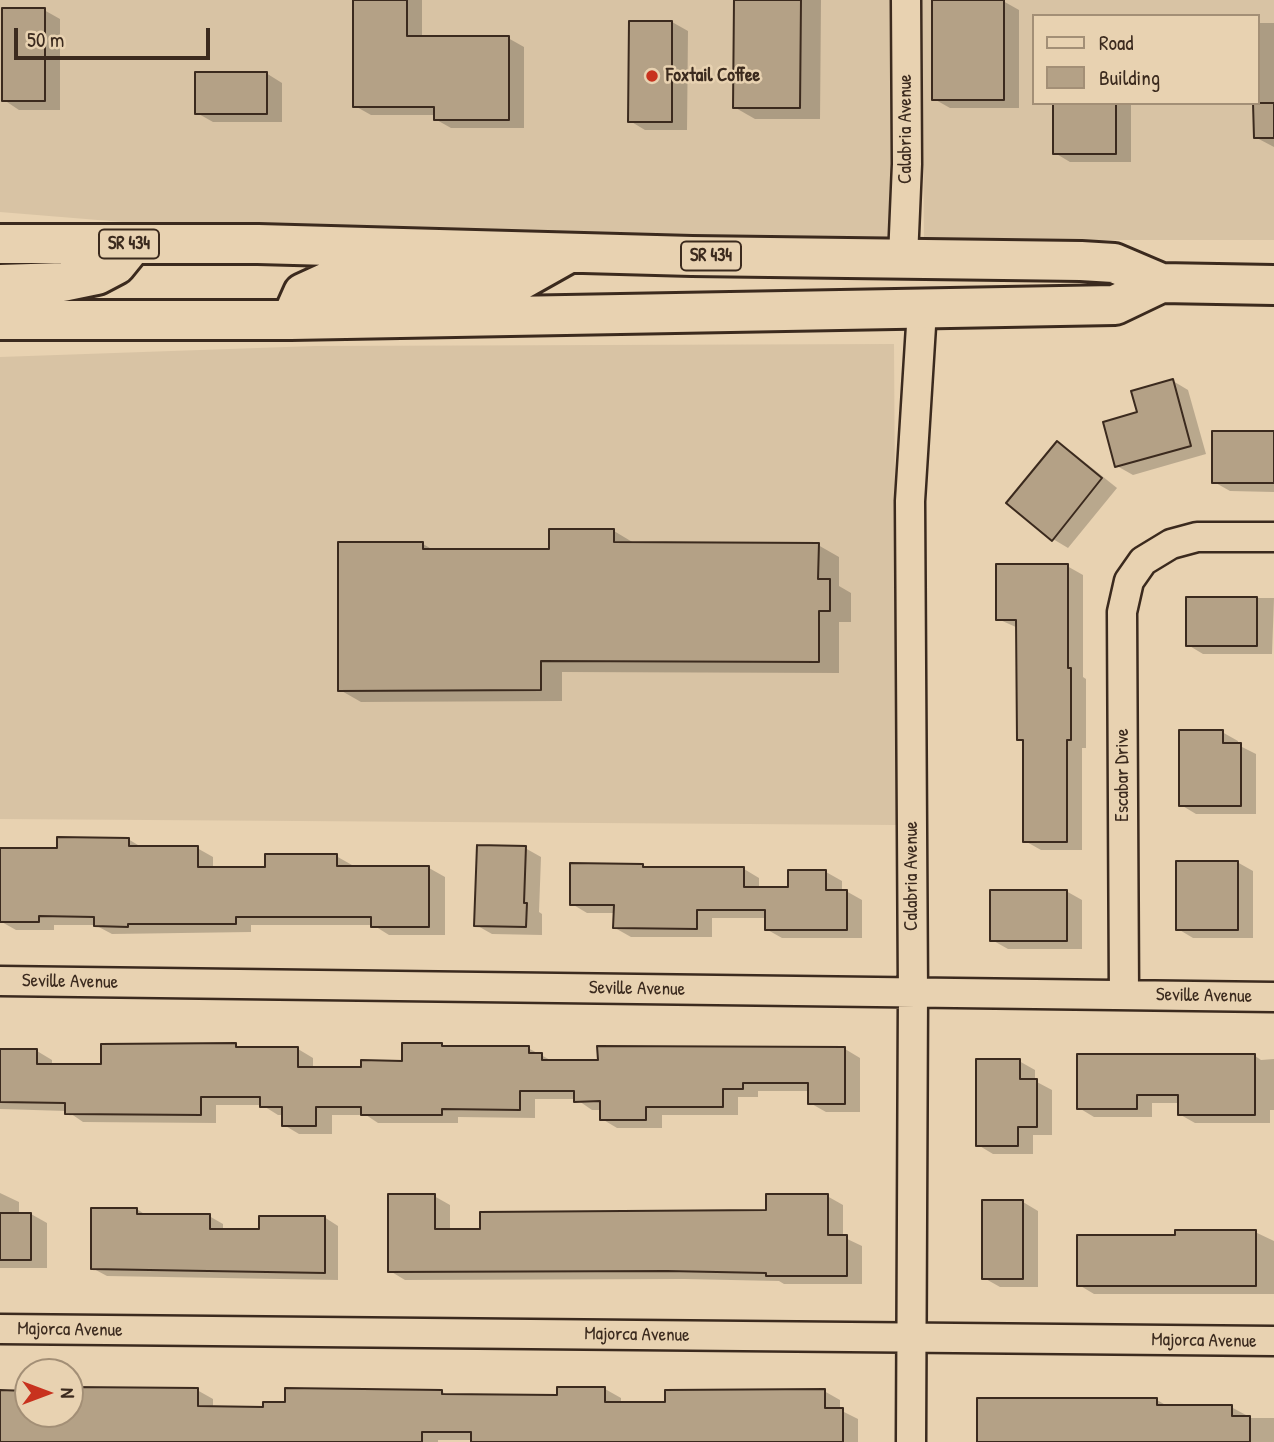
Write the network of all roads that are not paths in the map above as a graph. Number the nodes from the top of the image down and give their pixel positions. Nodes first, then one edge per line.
1 (906, 0) edge
2 (0, 244) edge
3 (133, 244) junction
4 (569, 253) junction
5 (903, 258) junction
6 (1081, 261) junction
7 (1161, 283) junction
8 (0, 284) edge
9 (1274, 285) edge
10 (922, 310) junction
11 (635, 314) junction
12 (0, 320) edge
13 (291, 320) junction
14 (1274, 537) edge
15 (0, 981) edge
16 (913, 993) junction
17 (1124, 995) junction
18 (1274, 997) edge
19 (0, 1329) edge
20 (912, 1338) junction
21 (1274, 1341) edge
22 (911, 1442) edge

1 - 5 street, Calabria Avenue
2 - 3 main road, SR 434
3 - 4 main road, SR 434
3 - 8 main road
4 - 5 main road, SR 434
4 - 13 main road
5 - 6 main road, SR 434
5 - 11 main road
6 - 7 main road, SR 434
6 - 10 main road
7 - 9 main road, SR 434
7 - 10 main road, SR 434
10 - 11 main road, SR 434
10 - 16 street, Calabria Avenue
11 - 13 main road, SR 434
12 - 13 main road, SR 434
14 - 17 street, Escabar Drive
15 - 16 street, Seville Avenue
16 - 17 street, Seville Avenue
16 - 20 street, Calabria Avenue
17 - 18 street, Seville Avenue
19 - 20 street, Majorca Avenue
20 - 21 street, Majorca Avenue
20 - 22 street, Calabria Avenue

